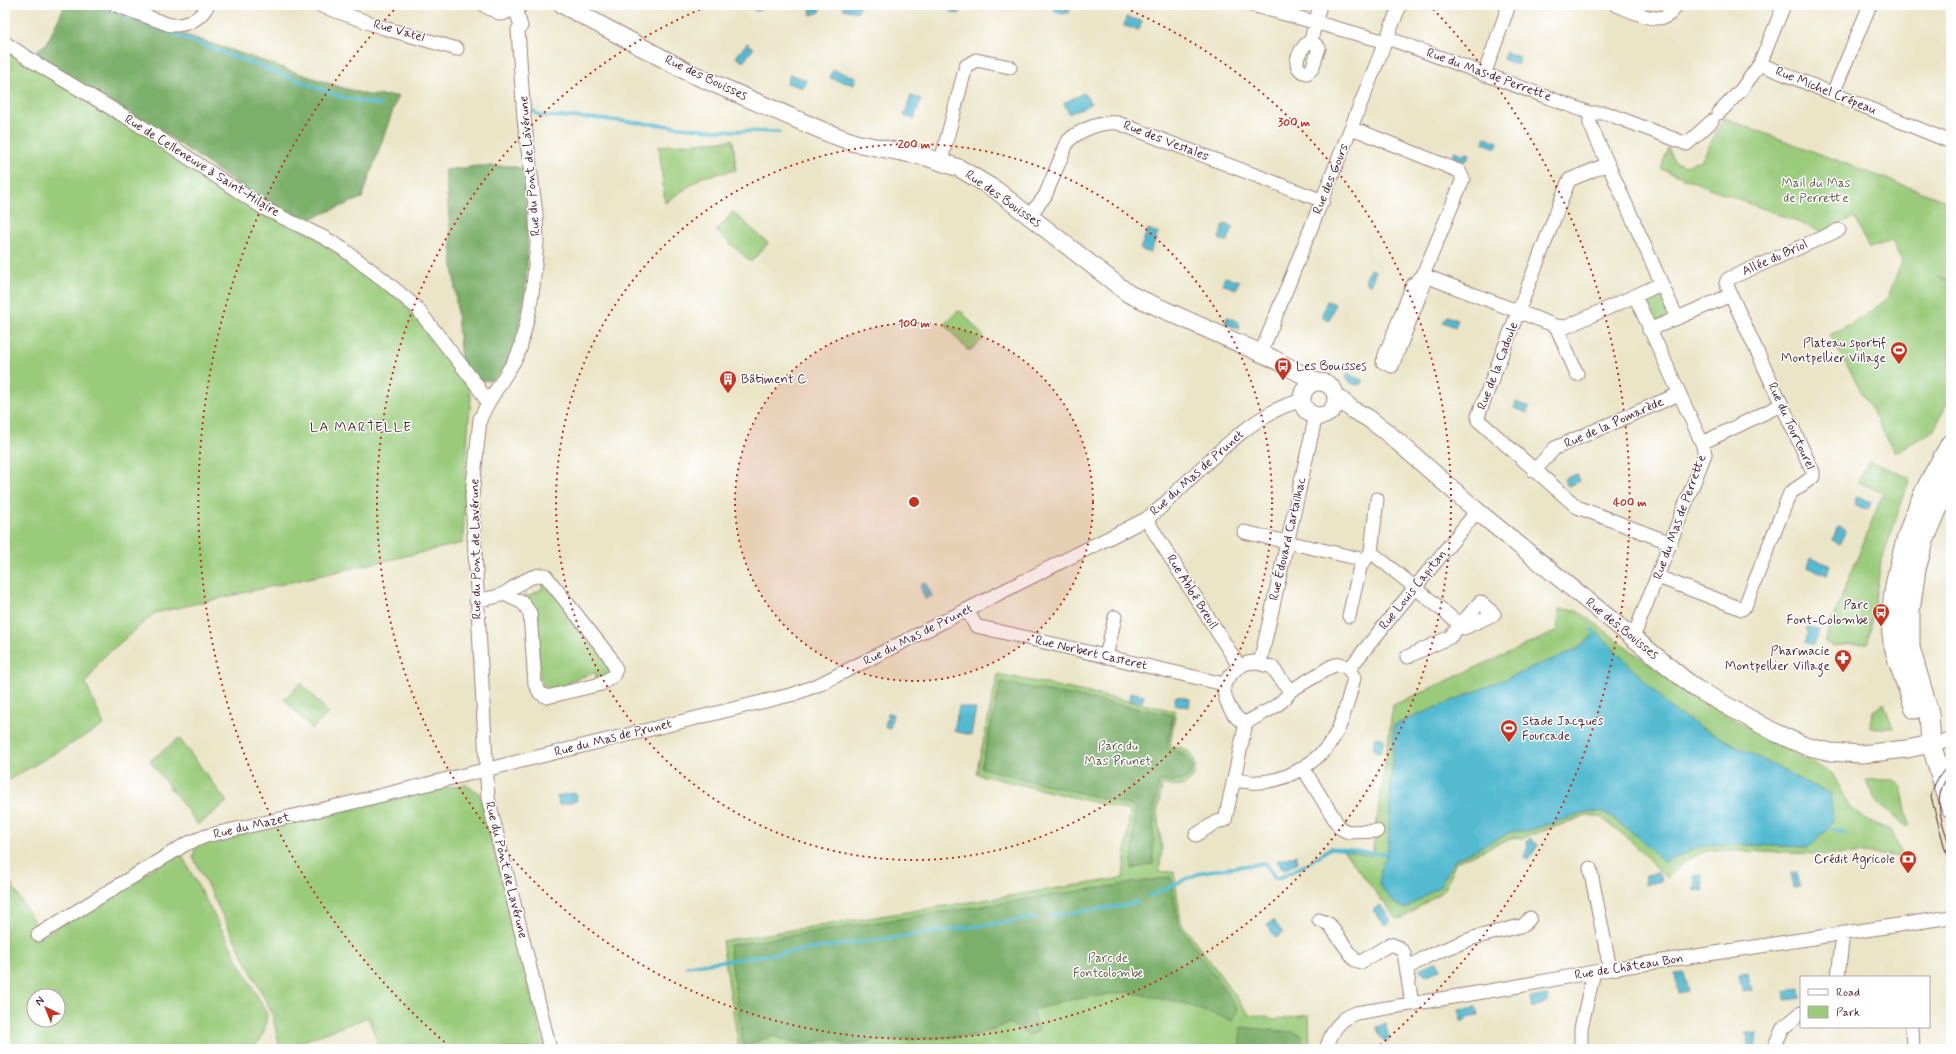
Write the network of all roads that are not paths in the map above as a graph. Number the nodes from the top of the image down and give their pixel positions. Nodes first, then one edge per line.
1 (115, 5) edge
2 (208, 5) edge
3 (319, 5) edge
4 (519, 5) edge
5 (562, 5) edge
6 (1252, 5) edge
7 (1320, 5) edge
8 (1400, 5) edge
9 (1509, 5) edge
10 (1616, 5) edge
11 (1676, 5) edge
12 (1784, 5) edge
13 (1870, 5) edge
14 (132, 8) edge
15 (494, 8) edge
16 (1316, 22) junction
17 (518, 30) junction
18 (1311, 40) dead end
19 (1386, 40) junction
20 (5, 42) edge
21 (457, 49) dead end
22 (1760, 64) junction
23 (1010, 67) dead end
24 (1484, 74) junction
25 (1833, 93) junction
26 (1590, 112) junction
27 (1715, 117) joint
28 (1352, 128) junction
29 (1951, 142) edge
30 (941, 161) junction
31 (1608, 164) junction
32 (1323, 201) junction
33 (1029, 216) junction
34 (1839, 230) dead end
35 (1423, 275) junction
36 (1661, 284) junction
37 (1731, 295) junction
38 (1634, 296) junction
39 (1520, 311) junction
40 (1677, 318) junction
41 (1556, 326) junction
42 (1649, 330) junction
43 (1261, 353) junction
44 (1577, 374) dead end
45 (1307, 392) junction
46 (1679, 394) junction
47 (1336, 396) junction
48 (488, 402) junction
49 (1781, 405) junction
50 (1353, 410) junction
51 (1322, 414) junction
52 (1702, 443) junction
53 (1951, 443) edge
54 (1534, 471) junction
55 (1951, 476) edge
56 (1377, 500) dead end
57 (1477, 511) junction
58 (1146, 519) junction
59 (1244, 532) dead end
60 (1287, 541) junction
61 (1671, 543) junction
62 (1368, 556) junction
63 (1658, 577) junction
64 (1415, 587) junction
65 (504, 594) junction
66 (476, 600) junction
67 (967, 610) junction
68 (1349, 616) dead end
69 (1115, 617) dead end
70 (1633, 638) junction
71 (1106, 657) junction
72 (1407, 657) dead end
73 (1260, 663) junction
74 (1239, 666) junction
75 (1349, 669) junction
76 (1224, 684) junction
77 (1290, 691) junction
78 (1246, 723) junction
79 (1951, 740) edge
80 (1931, 744) junction
81 (1303, 768) junction
82 (487, 769) junction
83 (1234, 780) junction
84 (1951, 808) edge
85 (1377, 831) dead end
86 (1196, 835) dead end
87 (1590, 868) dead end
88 (1951, 917) edge
89 (1530, 918) dead end
90 (1319, 920) dead end
91 (1843, 933) junction
92 (38, 935) dead end
93 (1407, 968) junction
94 (1610, 969) junction
95 (1594, 972) junction
96 (1838, 976) edge
97 (1412, 1004) junction
98 (1800, 1014) edge
99 (1912, 1028) edge
100 (550, 1049) edge
101 (1326, 1049) edge
102 (1581, 1049) edge
103 (1773, 1049) edge
104 (1913, 1049) edge

1 - 14 street
2 - 14 street
3 - 21 street, Rue Vatel
4 - 15 street
4 - 17 street, Rue du Pont de Lavérune
5 - 30 street, Rue des Bouisses
6 - 16 street, Rue du Mas de Perrette
7 - 16 street
8 - 19 street, Rue des Gours
9 - 24 street
10 - 11 street
12 - 22 street
13 - 25 street
15 - 17 street
16 - 18 street
16 - 19 street, Rue du Mas de Perrette
17 - 48 street, Rue du Pont de Lavérune
19 - 24 street, Rue du Mas de Perrette
19 - 28 street, Rue des Gours
20 - 48 street, Rue de Celleneuve à Saint-Hilaire
22 - 25 street, Rue Michel Crépeau
22 - 27 street, Rue Michel Crépeau
23 - 30 street
24 - 26 street, Rue du Mas de Perrette
25 - 29 street, Rue Michel Crépeau
26 - 27 street, Rue du Mas de Perrette
26 - 31 street
28 - 32 street, Rue des Gours
28 - 35 street
30 - 33 street, Rue des Bouisses
31 - 36 street
31 - 39 street, Rue de la Cadoule
32 - 33 street, Rue des Vestales
32 - 43 street, Rue des Gours
33 - 43 street, Rue des Bouisses
34 - 37 street, Allée du Briol
35 - 35 street
35 - 39 street
36 - 38 street
36 - 40 street
37 - 40 street
37 - 49 street, Rue du Tourtourel
38 - 41 street
38 - 42 street, Rue du Mas de Perrette
39 - 41 street
39 - 54 street, Rue de la Cadoule
40 - 42 street
41 - 44 street
42 - 46 street, Rue du Mas de Perrette
43 - 45 street, Rue des Bouisses
45 - 47 street
45 - 51 street
45 - 58 street, Rue du Mas de Prunet
46 - 52 street, Rue du Mas de Perrette
46 - 54 street, Rue de la Pomarède
47 - 50 street, Rue des Bouisses
47 - 51 street
48 - 66 street, Rue du Pont de Lavérune
49 - 52 street
49 - 63 street, Rue du Tourtourel
50 - 51 street
50 - 57 street, Rue des Bouisses
51 - 60 street, Rue Édouard Cartailhac
52 - 61 street, Rue du Mas de Perrette
53 - 80 main road
54 - 61 street, Rue de la Cadoule
55 - 80 main road
56 - 62 street
57 - 64 street, Rue Louis Capitan
57 - 70 street, Rue des Bouisses
58 - 67 street, Rue du Mas de Prunet
58 - 74 street, Rue Abbé Breuil
59 - 60 street
60 - 62 street
60 - 73 street, Rue Édouard Cartailhac
61 - 63 street, Rue du Mas de Perrette
62 - 64 street
62 - 68 street
63 - 70 street, Rue du Mas de Perrette
64 - 72 street
64 - 75 street, Rue Louis Capitan
65 - 65 street
65 - 66 street
66 - 82 street, Rue du Pont de Lavérune
67 - 71 street, Rue Norbert Casteret
67 - 82 street, Rue du Mas de Prunet
69 - 71 street
70 - 80 street, Rue des Bouisses
71 - 76 street, Rue Norbert Casteret
73 - 74 street
73 - 77 street
74 - 76 street
75 - 77 street
75 - 81 street
76 - 78 street
77 - 78 street
78 - 83 street
79 - 80 street
80 - 84 main road
81 - 83 street
81 - 85 street
82 - 92 street, Rue du Mazet
82 - 100 street, Rue du Pont de Lavérune
83 - 86 street
87 - 94 street
88 - 91 street, Rue de Château Bon
89 - 93 street
90 - 93 street
91 - 94 street, Rue de Château Bon
91 - 96 street
93 - 97 street
94 - 95 street, Rue de Château Bon
95 - 97 street, Rue de Château Bon
95 - 102 street
97 - 101 street, Rue de Château Bon
98 - 103 street
99 - 104 street

